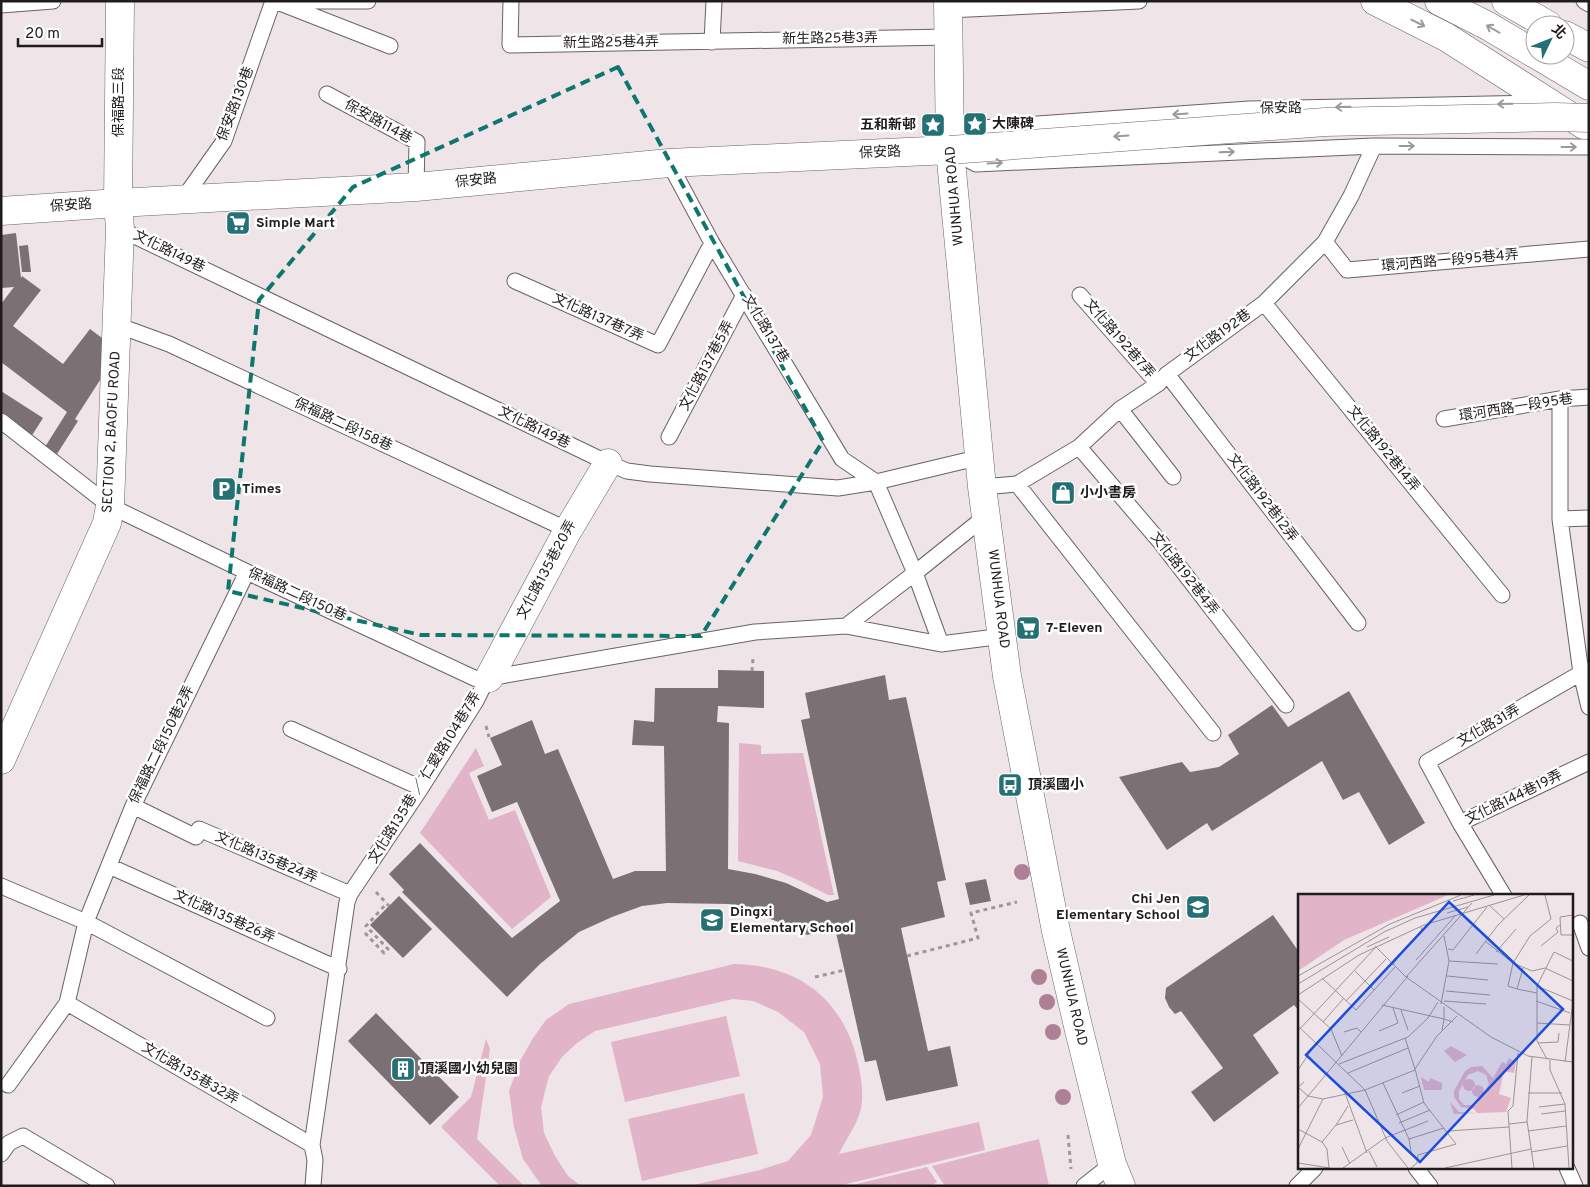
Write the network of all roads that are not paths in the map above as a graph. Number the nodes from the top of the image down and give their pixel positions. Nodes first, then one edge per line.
1 (53, 1) edge
2 (120, 1) edge
3 (274, 1) edge
4 (302, 1) edge
5 (368, 1) edge
6 (511, 1) edge
7 (714, 1) edge
8 (1139, 1) edge
9 (1375, 1) edge
10 (1439, 1) edge
11 (1506, 1) edge
12 (1521, 1) edge
13 (1584, 1) edge
14 (1589, 4) edge
15 (1, 5) edge
16 (948, 6) edge
17 (1530, 15) edge
18 (1545, 15) edge
19 (1575, 32) edge
20 (948, 37) junction
21 (1575, 40) edge
22 (1589, 40) edge
23 (712, 42) junction
24 (390, 46) dead end
25 (1525, 48) edge
26 (1589, 48) edge
27 (1554, 65) edge
28 (1589, 86) edge
29 (327, 94) dead end
30 (1551, 102) junction
31 (1589, 107) edge
32 (1589, 118) edge
33 (1589, 127) edge
34 (1374, 146) junction
35 (1589, 146) edge
36 (950, 150) junction
37 (669, 163) junction
38 (416, 187) junction
39 (183, 199) junction
40 (1, 211) edge
41 (119, 216) junction
42 (1325, 242) junction
43 (712, 243) junction
44 (1589, 249) edge
45 (515, 281) dead end
46 (744, 295) junction
47 (1080, 295) dead end
48 (1264, 303) junction
49 (117, 325) junction
50 (1163, 379) junction
51 (1589, 397) edge
52 (1560, 399) junction
53 (1120, 409) junction
54 (1444, 419) dead end
55 (1, 422) edge
56 (670, 437) dead end
57 (1079, 446) junction
58 (980, 459) junction
59 (608, 463) junction
60 (1173, 478) dead end
61 (876, 482) junction
62 (1017, 484) junction
63 (982, 487) junction
64 (110, 506) junction
65 (986, 516) junction
66 (1589, 518) edge
67 (1560, 519) junction
68 (568, 530) junction
69 (247, 572) junction
70 (915, 573) junction
71 (1502, 595) dead end
72 (1358, 623) dead end
73 (846, 626) junction
74 (1003, 636) junction
75 (941, 644) junction
76 (1585, 671) edge
77 (487, 680) junction
78 (1286, 705) dead end
79 (1589, 707) edge
80 (291, 729) dead end
81 (1213, 733) dead end
82 (1, 760) edge
83 (1589, 762) edge
84 (421, 788) junction
85 (133, 806) junction
86 (1460, 823) junction
87 (109, 866) junction
88 (1, 886) edge
89 (350, 894) junction
90 (1503, 894) edge
91 (86, 922) junction
92 (1580, 924) edge
93 (1589, 948) edge
94 (339, 968) junction
95 (67, 1003) junction
96 (267, 1018) dead end
97 (8, 1085) dead end
98 (312, 1145) junction
99 (1, 1154) edge
100 (1313, 1170) edge
101 (1418, 1170) edge
102 (1568, 1170) edge
103 (1117, 1175) edge
104 (316, 1184) edge
105 (107, 1186) edge
106 (1084, 1186) edge
107 (1297, 1186) edge
108 (1430, 1186) edge
109 (1575, 1186) edge

1 - 15 lane
2 - 41 main road, 保福路三段
3 - 24 lane, 保安路130巷
3 - 39 lane, 保安路130巷
4 - 5 lane
6 - 23 lane, 新生路25巷4弄
7 - 23 lane
8 - 16 lane
9 -> 30 main road
25 -> 10 main road
11 - 17 main road
12 - 18 lane
13 - 14 lane
16 - 20 main road, WUNHUA ROAD
19 - 22 lane
20 - 23 lane, 新生路25巷3弄
20 - 36 main road, WUNHUA ROAD
21 - 26 main road
27 - 28 main road
29 - 38 lane, 保安路114巷
30 - 31 lane, 保安路
30 - 33 main road
30 -> 36 lane, 保安路
32 -> 36 main road, bridge
34 -> 35 lane
36 -> 34 lane
34 - 42 lane, 文化路192巷
36 - 37 main road, 保安路
36 - 58 main road, WUNHUA ROAD
37 - 38 main road, 保安路
37 - 43 lane, 文化路137巷
38 - 39 main road, 保安路
39 - 41 main road, 保安路
40 - 41 main road, 保安路
41 - 49 main road, SECTION 2, BAOFU ROAD
41 - 59 lane, 文化路149巷
42 - 44 lane, 環河西路一段95巷4弄
42 - 48 lane, 文化路192巷
43 - 45 lane, 文化路137巷7弄
43 - 46 lane, 文化路137巷
46 - 56 lane, 文化路137巷5弄
46 - 61 lane, 文化路137巷
47 - 50 lane, 文化路192巷7弄
48 - 50 lane, 文化路192巷
48 - 71 lane, 文化路192巷14弄
49 - 64 main road, SECTION 2, BAOFU ROAD
49 - 68 lane, 保福路二段158巷
50 - 53 lane, 文化路192巷
50 - 72 lane, 文化路192巷12弄
51 - 52 lane, 環河西路一段95巷
52 - 54 lane, 環河西路一段95巷
52 - 67 lane
53 - 57 lane, 文化路192巷
53 - 60 lane
55 - 64 lane, 保福路二段150巷
57 - 62 lane, 文化路192巷
57 - 78 lane, 文化路192巷4弄
58 - 61 lane, 文化路149巷
58 - 63 main road, WUNHUA ROAD
59 - 61 lane, 文化路149巷
59 - 68 main road, 文化路135巷20弄
61 - 70 lane
62 - 63 lane, 文化路192巷
62 - 81 lane
63 - 65 main road, WUNHUA ROAD
64 - 69 lane, 保福路二段150巷
64 - 82 main road, SECTION 2, BAOFU ROAD
65 - 70 lane
65 - 74 main road, WUNHUA ROAD
66 - 67 lane
67 - 76 lane
68 - 77 main road, 文化路135巷20弄
69 - 77 lane, 保福路二段150巷
69 - 85 lane, 保福路二段150巷2弄
70 - 73 lane
70 - 75 lane
73 - 75 lane, 文化路135巷 ／ 仁愛路104巷7弄
73 - 77 lane, 文化路135巷 ／ 仁愛路104巷7弄
74 - 75 lane, 文化路135巷 ／ 仁愛路104巷7弄
74 - 103 main road, WUNHUA ROAD
76 - 79 lane
76 - 86 lane, 文化路31弄
77 - 84 lane, 文化路135巷 ／ 仁愛路104巷7弄
80 - 84 lane
83 - 86 lane, 文化路144巷19弄
84 - 89 lane, 文化路135巷 ／ 仁愛路104巷7弄
85 - 87 lane, 保福路二段150巷2弄
85 - 89 lane, 文化路135巷24弄
86 - 90 lane, 文化路144巷19弄
87 - 91 lane, 保福路二段150巷2弄
87 - 94 lane, 文化路135巷26弄
88 - 91 lane
89 - 94 lane, 文化路135巷 ／ 仁愛路104巷7弄
91 - 95 lane, 保福路二段150巷2弄
91 - 96 lane
92 - 93 lane
94 - 98 lane, 文化路135巷 ／ 仁愛路104巷7弄
95 - 97 lane
95 - 98 lane, 文化路135巷32弄
98 - 104 lane, 文化路135巷 ／ 仁愛路104巷7弄
99 - 105 lane
100 - 107 lane
101 - 108 lane
102 - 109 lane
103 - 106 lane

